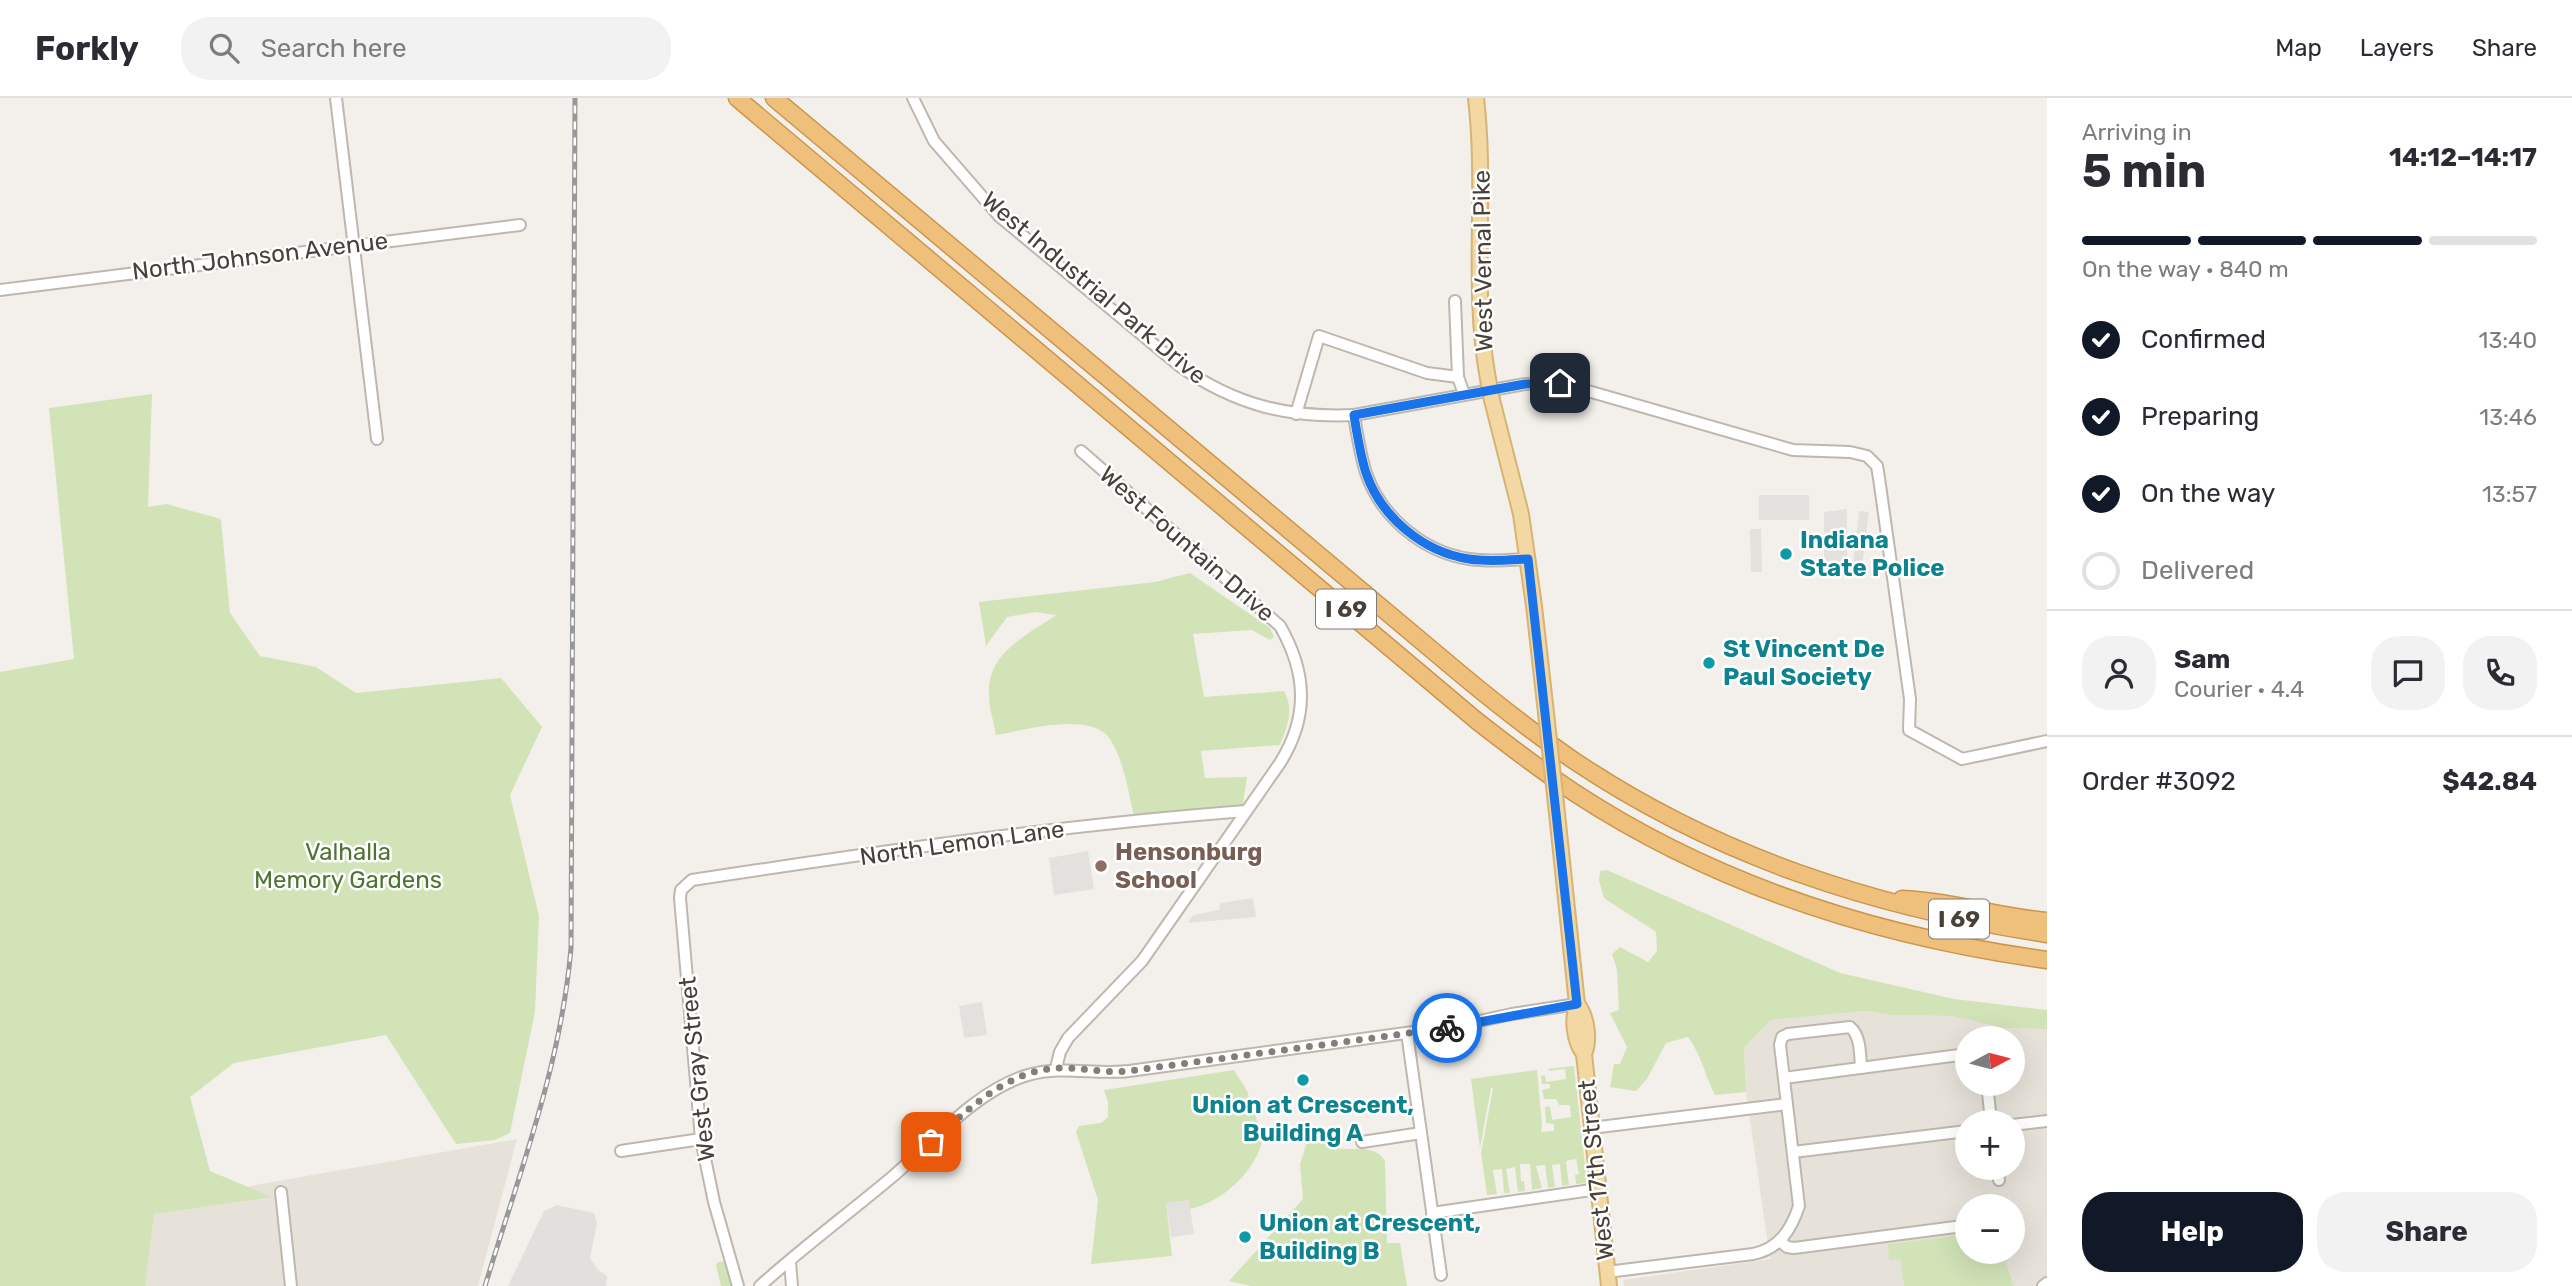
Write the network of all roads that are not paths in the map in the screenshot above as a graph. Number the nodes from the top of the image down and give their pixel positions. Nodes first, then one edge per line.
1 (336, 98) edge
2 (737, 98) edge
3 (774, 98) edge
4 (913, 98) edge
5 (1476, 98) edge
6 (520, 225) dead end
7 (354, 245) junction
8 (0, 290) edge
9 (1455, 301) dead end
10 (1458, 377) junction
11 (1464, 394) junction
12 (1296, 414) junction
13 (1354, 415) junction
14 (377, 439) dead end
15 (1081, 451) dead end
16 (1528, 559) junction
17 (2047, 741) edge
18 (1247, 811) junction
19 (681, 890) joint
20 (1872, 898) junction
21 (2047, 921) edge
22 (2047, 934) edge
23 (2046, 960) edge
24 (1577, 1004) junction
25 (1406, 1033) junction
26 (1955, 1056) edge
27 (1056, 1068) junction
28 (1861, 1068) junction
29 (1784, 1078) junction
30 (1787, 1104) junction
31 (2047, 1121) edge
32 (2025, 1124) edge
33 (1591, 1128) junction
34 (1955, 1132) edge
35 (1421, 1133) junction
36 (701, 1139) junction
37 (1362, 1142) dead end
38 (621, 1150) dead end
39 (1793, 1152) junction
40 (1598, 1189) junction
41 (281, 1192) dead end
42 (1432, 1213) junction
43 (1955, 1227) edge
44 (1780, 1241) junction
45 (790, 1262) junction
46 (1441, 1276) dead end
47 (1608, 1279) edge
48 (291, 1286) edge
49 (738, 1286) edge
50 (760, 1286) edge
51 (792, 1286) edge

1 - 7 street
2 - 23 highway, I 69
3 - 20 highway, I 69
4 - 12 street, West Industrial Park Drive
5 - 16 main road, West Vernal Pike, bridge
6 - 7 street, North Johnson Avenue
7 - 8 street, North Johnson Avenue
7 - 14 street
9 - 10 street
10 - 11 street
10 - 12 street
11 - 13 street, West Industrial Park Drive
11 - 17 street, West Industrial Park Drive
12 - 13 street, West Industrial Park Drive
13 - 16 street
15 - 18 street, West Fountain Drive
16 - 24 main road, West Vernal Pike, bridge
18 - 19 street, North Lemon Lane
18 - 27 street, West Fountain Drive
19 - 36 street, West Gray Street
20 - 21 highway
20 - 22 highway, I 69
24 - 25 street
24 - 33 main road, West 17th Street
25 - 27 street
25 - 35 street
26 - 28 street
27 - 45 street
28 - 29 street
28 - 29 street
29 - 30 street
30 - 33 street
30 - 39 street
31 - 32 street
33 - 40 main road, West 17th Street
34 - 39 street
35 - 37 street
35 - 42 street
36 - 38 street
36 - 49 street, West Gray Street
39 - 44 street
40 - 42 street
40 - 47 main road, West 17th Street
41 - 48 street
42 - 46 street
43 - 44 street
44 - 47 street
45 - 50 street
45 - 51 street

